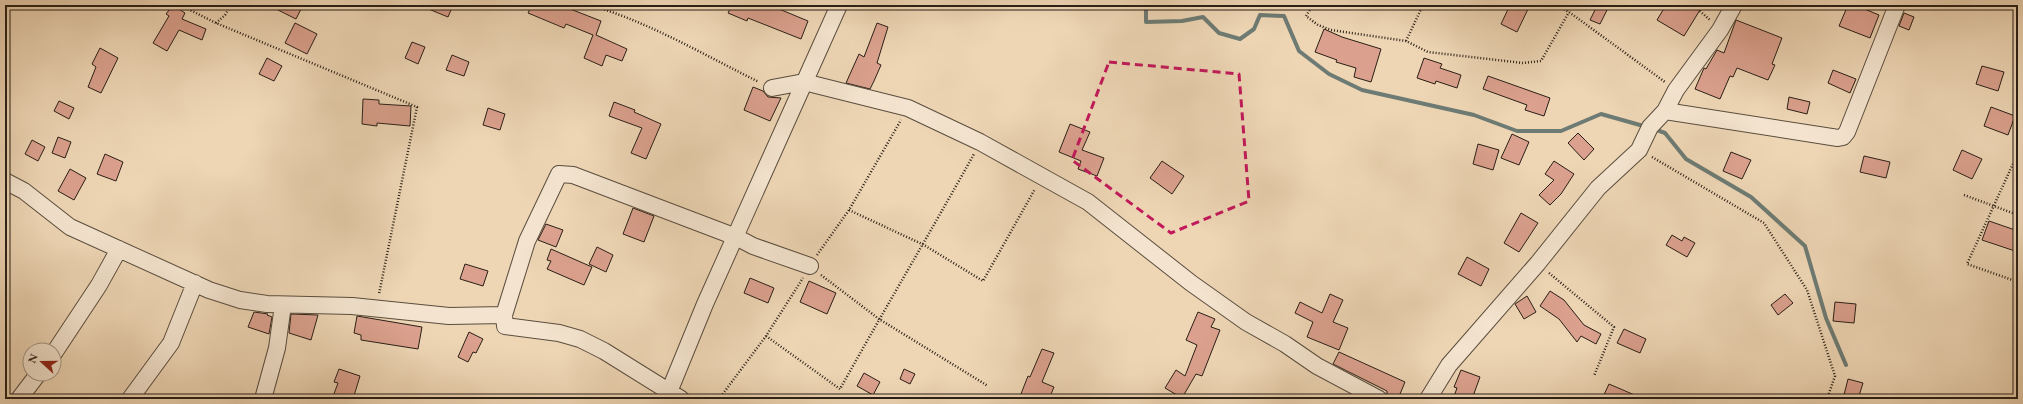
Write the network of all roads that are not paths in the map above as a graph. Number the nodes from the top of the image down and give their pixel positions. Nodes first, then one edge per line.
1 (839, 5) edge
2 (1734, 5) edge
3 (1897, 5) edge
4 (804, 82) junction
5 (772, 88) road end
6 (1665, 111) junction
7 (5, 180) edge
8 (736, 237) junction
9 (119, 249) junction
10 (810, 266) road end
11 (195, 283) junction
12 (283, 305) junction
13 (504, 315) junction
14 (61, 342) edge
15 (32, 382) edge
16 (675, 396) edge
17 (19, 399) edge
18 (130, 399) edge
19 (264, 399) edge
20 (1379, 399) edge
21 (1428, 399) edge

1 - 4 street
2 - 6 street
3 - 6 street
4 - 5 street
4 - 8 street
4 - 20 street
6 - 21 street
7 - 9 street
8 - 10 street
8 - 13 street
8 - 16 street
9 - 11 street
9 - 14 street
11 - 12 street
11 - 18 street
12 - 13 street
12 - 19 street
13 - 16 street
15 - 17 street

